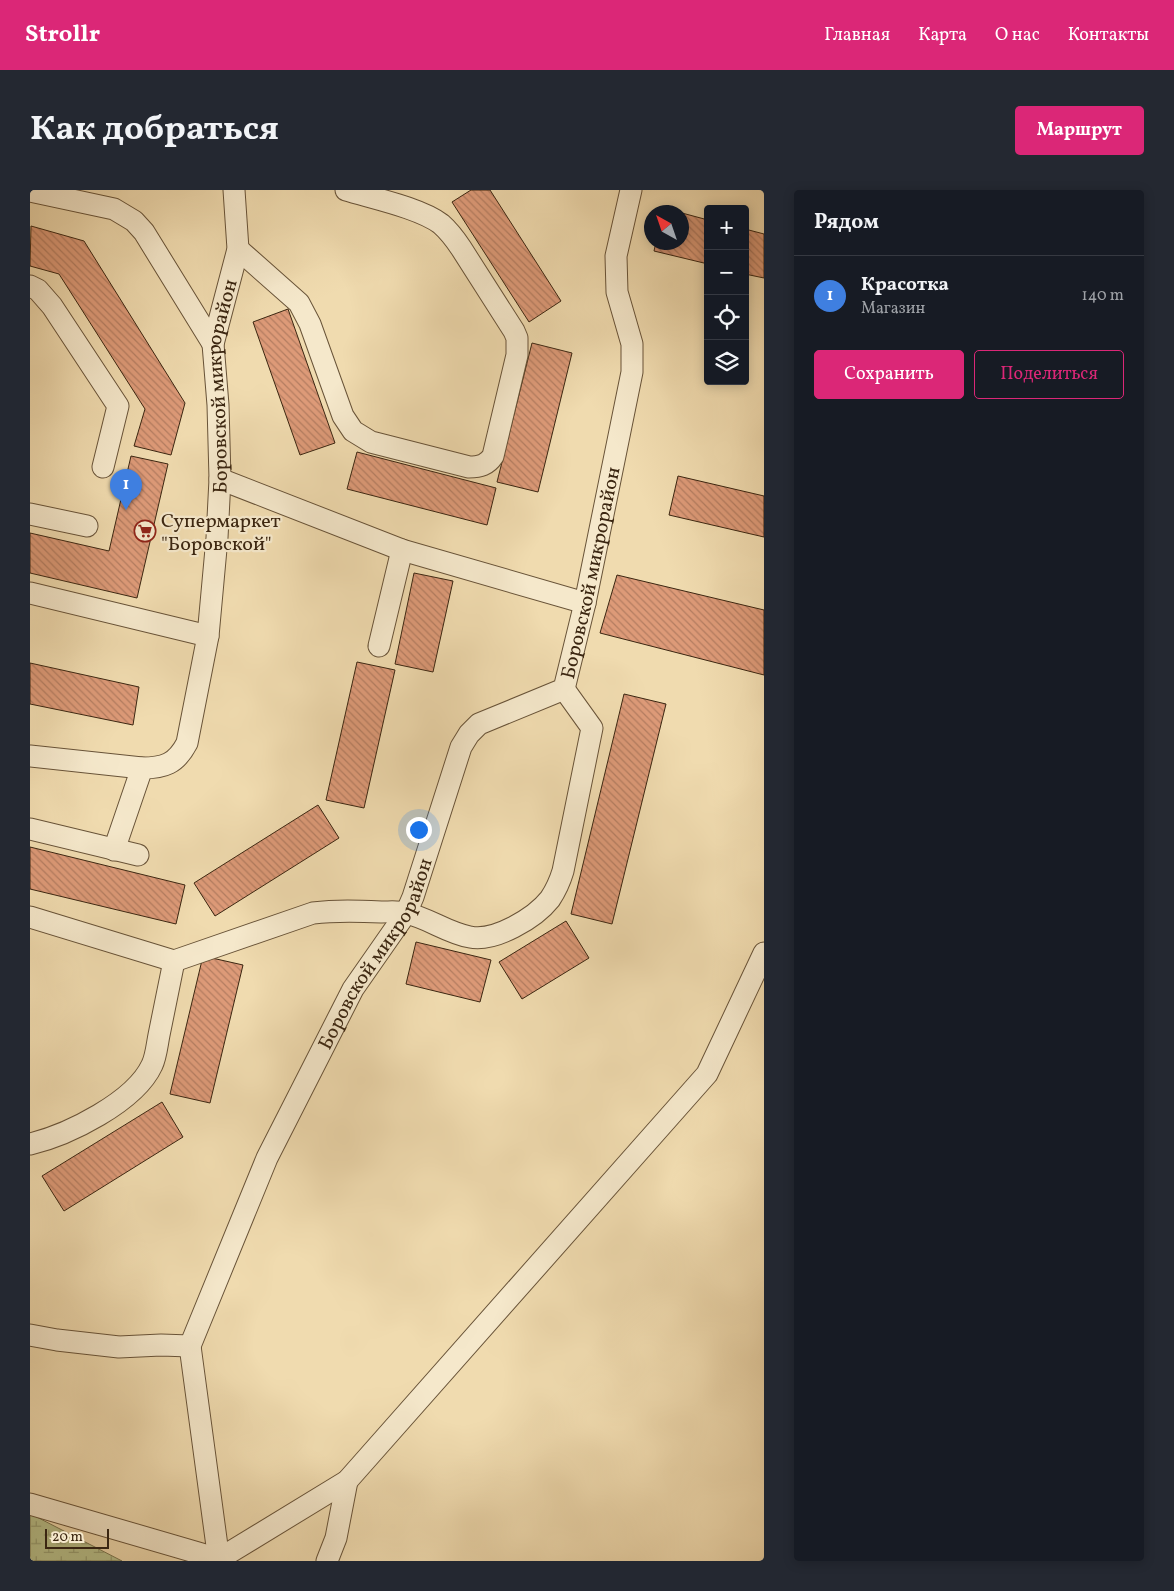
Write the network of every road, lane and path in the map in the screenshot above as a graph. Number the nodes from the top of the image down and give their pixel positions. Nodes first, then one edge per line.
1 (234, 190) edge
2 (346, 190) edge
3 (631, 190) edge
4 (31, 195) edge
5 (238, 249) junction
6 (30, 286) edge
7 (214, 344) junction
8 (103, 467) dead end
9 (220, 479) junction
10 (30, 514) edge
11 (86, 526) dead end
12 (402, 550) junction
13 (30, 593) edge
14 (585, 603) junction
15 (208, 636) junction
16 (379, 646) dead end
17 (564, 688) junction
18 (30, 756) edge
19 (142, 768) junction
20 (30, 828) edge
21 (114, 850) junction
22 (138, 855) dead end
23 (406, 913) junction
24 (30, 917) edge
25 (764, 953) edge
26 (174, 960) junction
27 (30, 1144) edge
28 (30, 1335) edge
29 (190, 1346) junction
30 (348, 1481) junction
31 (30, 1504) edge
32 (219, 1560) edge
33 (328, 1561) edge

1 - 5 street, Боровской микрорайон
2 - 5 street
3 - 14 street, Боровской микрорайон
4 - 7 street
5 - 7 street, Боровской микрорайон
6 - 8 street
7 - 9 street, Боровской микрорайон
9 - 12 street
9 - 15 street, Боровской микрорайон
10 - 11 street
12 - 14 street
12 - 16 street
13 - 15 street
14 - 17 street, Боровской микрорайон
15 - 19 street, Боровской микрорайон
17 - 23 street, Боровской микрорайон
17 - 23 street
18 - 19 street, Боровской микрорайон
19 - 21 street
20 - 21 street
21 - 22 street
23 - 26 street
23 - 29 street, Боровской микрорайон
24 - 26 street
25 - 30 street
26 - 27 street
28 - 29 street
29 - 32 street
30 - 32 street
30 - 33 street
31 - 32 street

